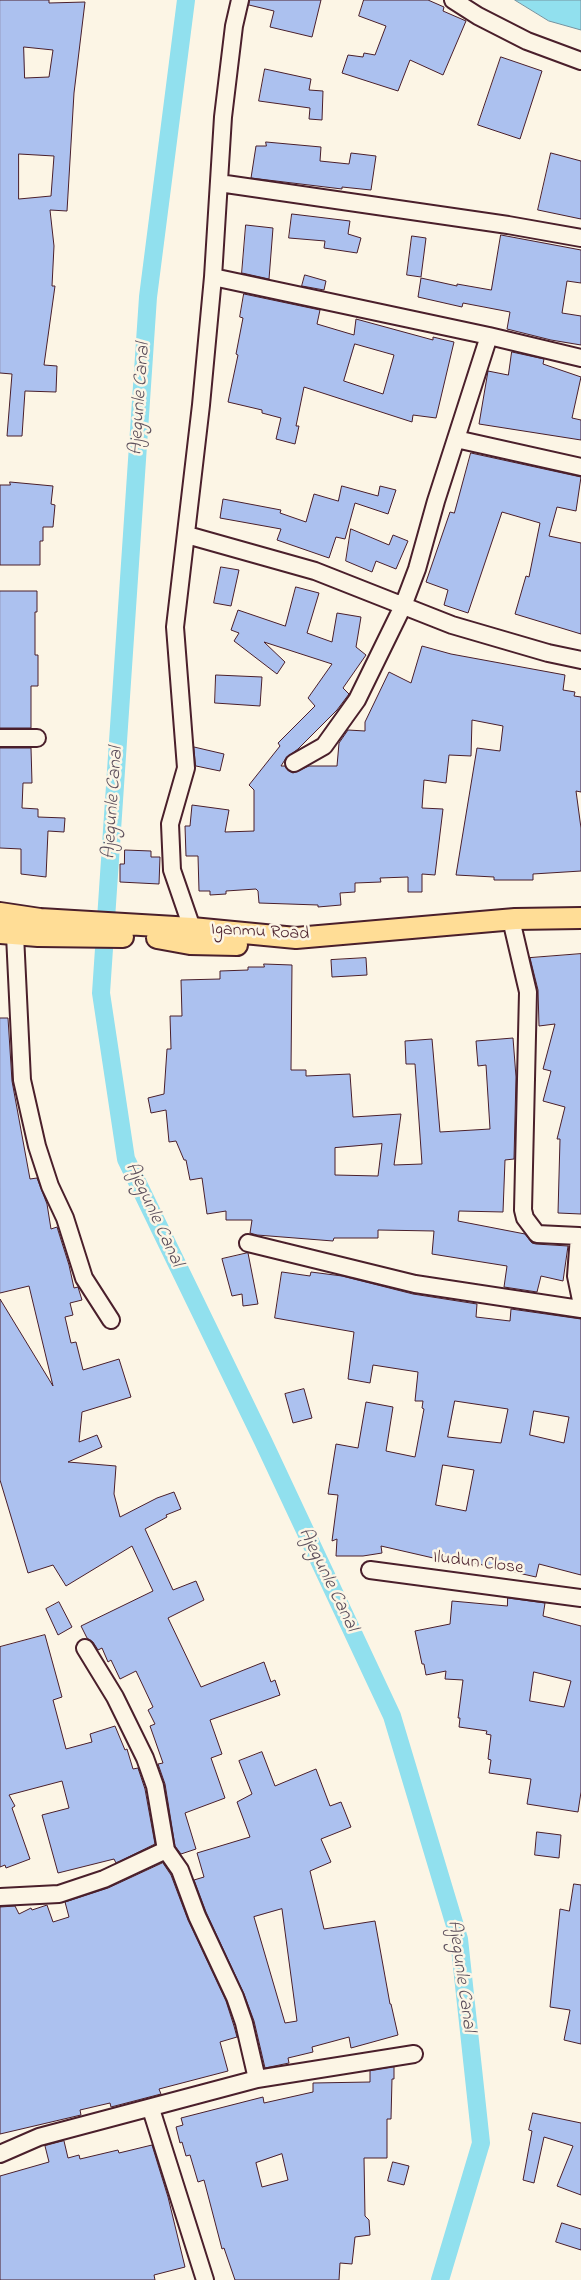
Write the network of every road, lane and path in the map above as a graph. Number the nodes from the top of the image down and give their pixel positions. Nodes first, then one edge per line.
1 (240, 0) edge
2 (453, 0) edge
3 (581, 61) edge
4 (219, 183) junction
5 (581, 238) edge
6 (213, 277) junction
7 (489, 336) junction
8 (581, 358) edge
9 (456, 439) junction
10 (581, 467) edge
11 (187, 535) junction
12 (403, 606) junction
13 (581, 660) edge
14 (0, 738) edge
15 (37, 738) dead end
16 (294, 763) dead end
17 (0, 913) edge
18 (581, 918) edge
19 (514, 924) junction
20 (39, 928) junction
21 (192, 928) junction
22 (581, 928) edge
23 (158, 933) junction
24 (7, 934) edge
25 (248, 1243) dead end
26 (581, 1300) edge
27 (581, 1309) edge
28 (111, 1320) dead end
29 (370, 1570) dead end
30 (581, 1598) edge
31 (84, 1648) dead end
32 (166, 1850) junction
33 (0, 1897) edge
34 (414, 2054) dead end
35 (257, 2079) junction
36 (151, 2108) junction
37 (0, 2154) edge
38 (204, 2280) edge

1 - 4 street
2 - 3 street
4 - 5 street
4 - 6 street
6 - 7 street
6 - 11 street
7 - 8 street
7 - 9 street
9 - 10 street
9 - 12 street
11 - 12 street
11 - 21 street
12 - 13 street
12 - 16 street
14 - 15 street
17 - 20 main road, Iganmu Road
18 - 19 main road, Iganmu Road
19 - 21 main road, Iganmu Road
19 - 22 main road, Iganmu Road
19 - 23 main road, Iganmu Road
19 - 26 street
20 - 23 main road, Iganmu Road
20 - 24 main road, Iganmu Road
21 - 23 main road, Iganmu Road
24 - 28 street
25 - 27 street
29 - 30 street, Iludun Close
31 - 32 street
32 - 33 street
32 - 35 street
34 - 35 street
35 - 36 street
36 - 37 street
36 - 38 street

